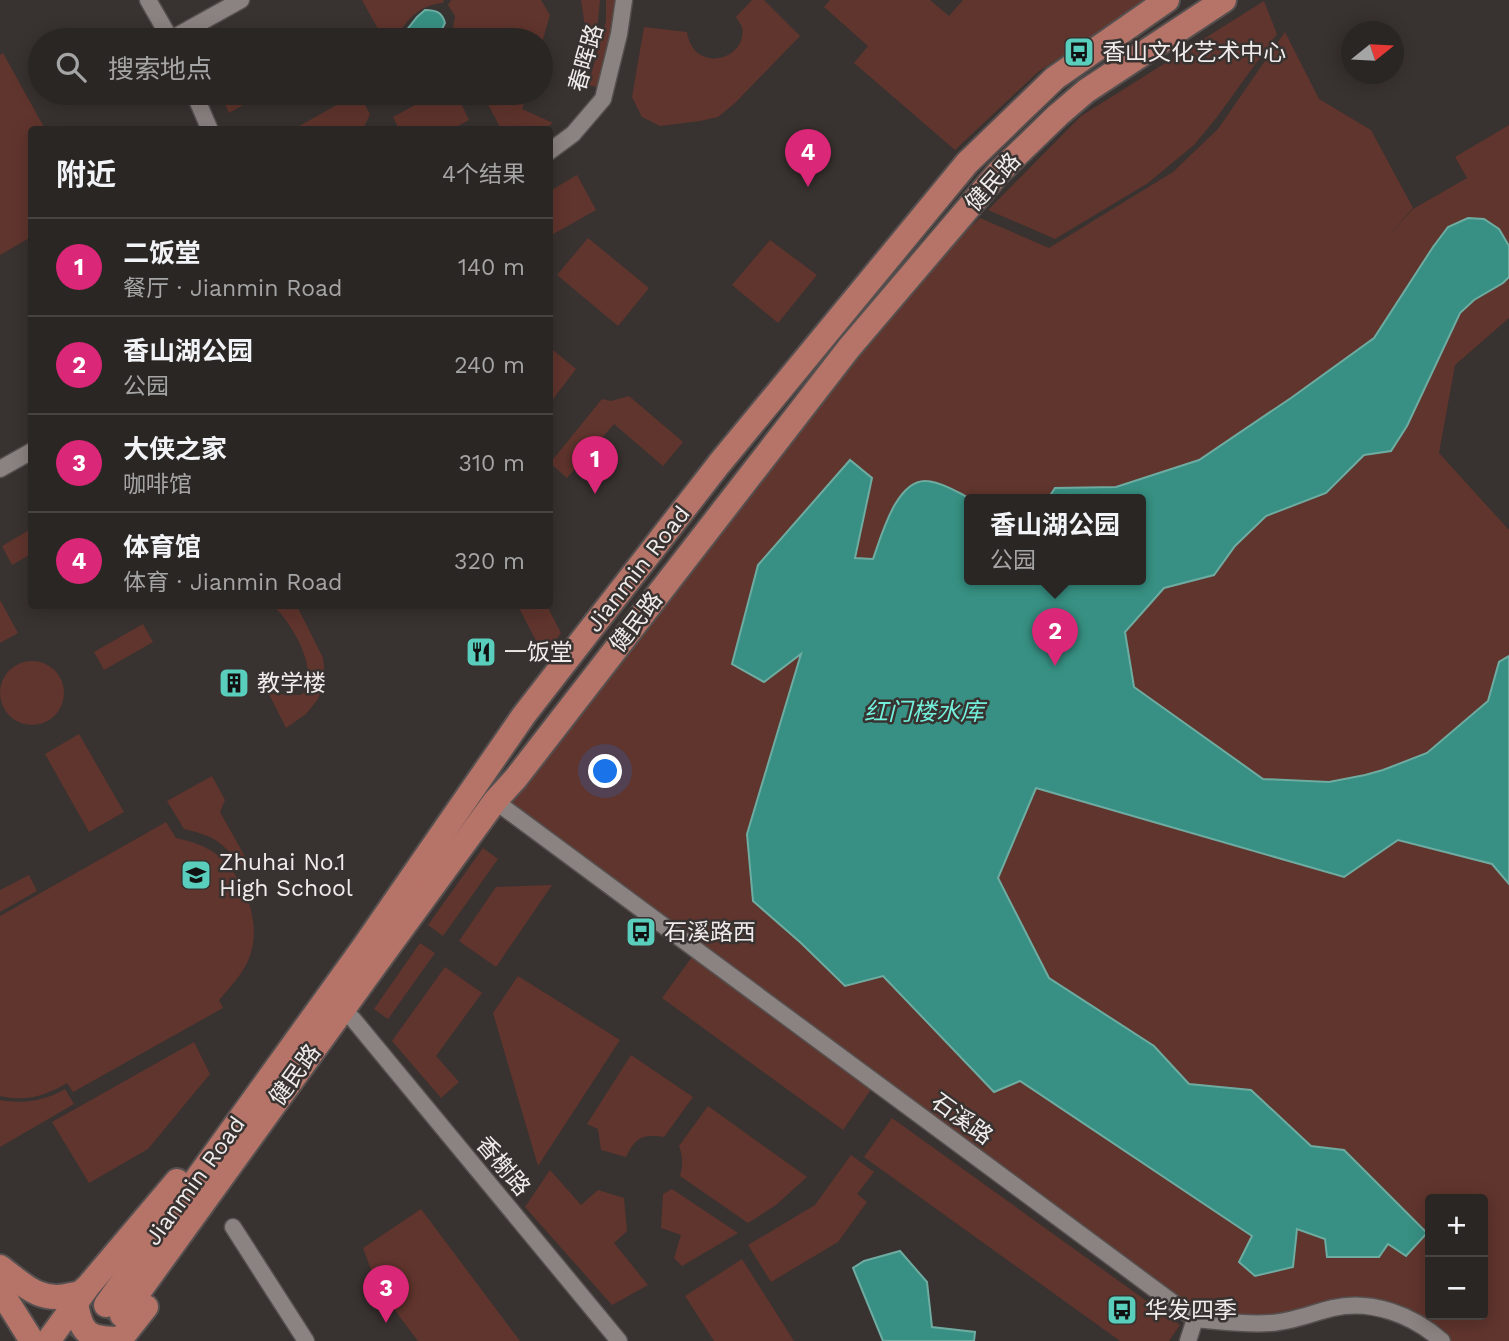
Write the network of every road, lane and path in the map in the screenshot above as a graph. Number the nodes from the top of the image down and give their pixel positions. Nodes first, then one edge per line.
1 (148, 0) edge
2 (242, 0) edge
3 (624, 0) edge
4 (1167, 0) edge
5 (1224, 0) edge
6 (164, 28) edge
7 (192, 28) edge
8 (199, 105) edge
9 (208, 126) edge
10 (553, 149) edge
11 (28, 452) edge
12 (0, 468) edge
13 (495, 801) junction
14 (368, 958) junction
15 (353, 1019) junction
16 (233, 1227) dead end
17 (0, 1266) edge
18 (0, 1290) edge
19 (82, 1294) junction
20 (1195, 1319) junction
21 (117, 1325) edge
22 (32, 1341) edge
23 (48, 1341) edge
24 (306, 1341) edge
25 (618, 1341) edge
26 (1188, 1341) edge
27 (1442, 1341) edge

1 - 6 street
2 - 7 street
3 - 10 street, 春晖路
4 - 14 main road, Jianmin Road
5 - 13 main road, 健民路
8 - 9 street
11 - 12 street
13 - 14 main road, 健民路
13 - 20 street, 石溪路
14 - 15 main road
14 - 19 main road
14 - 21 main road, Jianmin Road
15 - 21 main road
15 - 25 street, 香榭路
16 - 24 street
17 - 19 main road
18 - 22 main road
19 - 21 main road
19 - 23 main road
20 - 26 street
20 - 27 street

